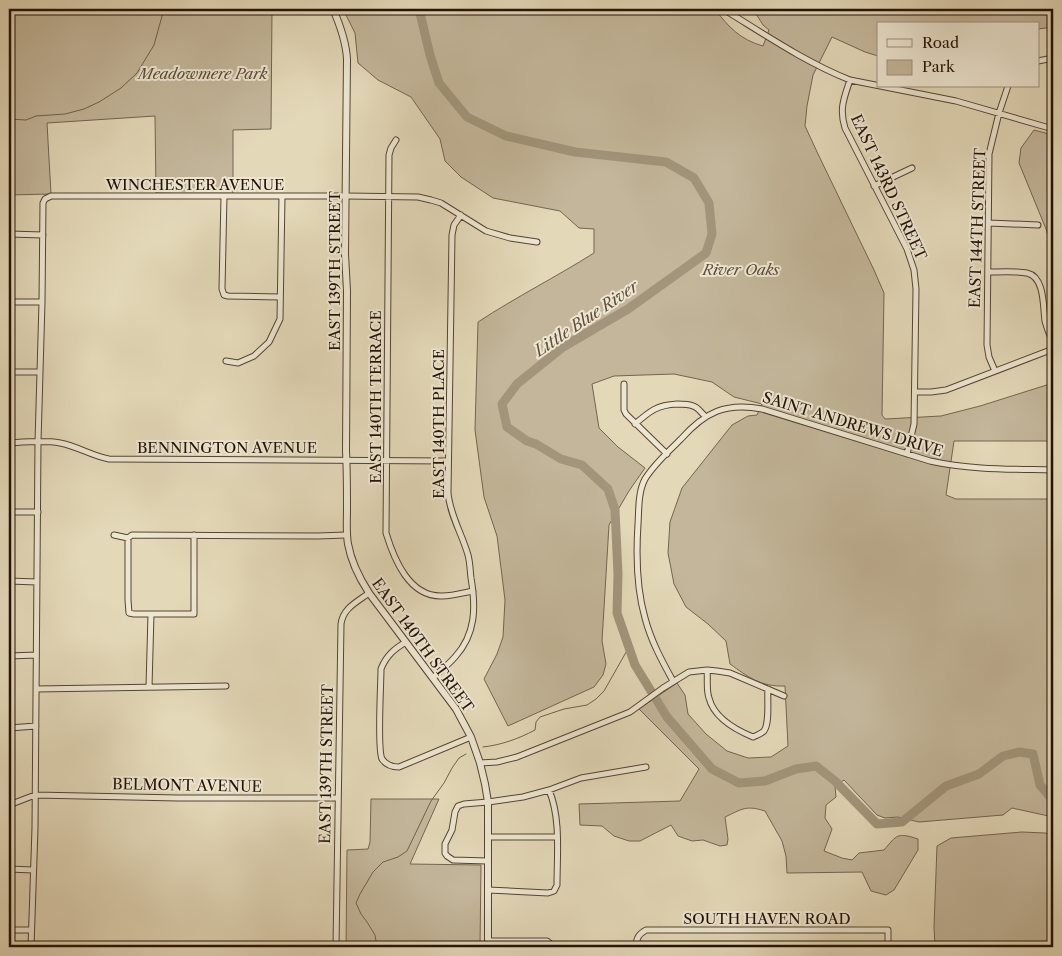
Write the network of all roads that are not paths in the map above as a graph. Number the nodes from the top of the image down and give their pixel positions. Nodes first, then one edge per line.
1 (332, 9) edge
2 (726, 9) edge
3 (1053, 58) edge
4 (1040, 60) edge
5 (850, 80) junction
6 (877, 86) edge
7 (889, 88) edge
8 (1007, 88) edge
9 (999, 113) junction
10 (1053, 128) edge
11 (396, 140) dead end
12 (912, 168) dead end
13 (874, 186) junction
14 (224, 196) junction
15 (282, 196) junction
16 (346, 196) junction
17 (389, 197) junction
18 (461, 215) junction
19 (989, 223) junction
20 (1038, 225) dead end
21 (9, 234) edge
22 (42, 235) junction
23 (537, 242) dead end
24 (988, 272) junction
25 (280, 297) junction
26 (9, 302) edge
27 (42, 302) junction
28 (1053, 343) edge
29 (1053, 349) edge
30 (226, 361) dead end
31 (9, 372) edge
32 (40, 372) junction
33 (995, 372) junction
34 (624, 384) dead end
35 (915, 392) junction
36 (705, 416) junction
37 (635, 424) junction
38 (38, 442) junction
39 (9, 443) edge
40 (666, 454) junction
41 (907, 454) junction
42 (347, 460) junction
43 (387, 461) junction
44 (448, 461) junction
45 (1053, 470) edge
46 (9, 512) edge
47 (38, 512) junction
48 (114, 535) dead end
49 (194, 535) junction
50 (346, 535) junction
51 (128, 538) junction
52 (9, 581) edge
53 (37, 582) junction
54 (473, 591) junction
55 (369, 593) junction
56 (151, 614) junction
57 (406, 642) junction
58 (36, 655) junction
59 (9, 656) edge
60 (707, 670) junction
61 (432, 678) junction
62 (673, 681) junction
63 (226, 686) dead end
64 (149, 687) junction
65 (36, 688) junction
66 (768, 689) junction
67 (784, 696) dead end
68 (36, 726) junction
69 (9, 728) edge
70 (471, 737) junction
71 (480, 763) junction
72 (646, 767) dead end
73 (549, 790) junction
74 (35, 795) junction
75 (338, 798) junction
76 (488, 802) junction
77 (9, 804) edge
78 (488, 837) junction
79 (557, 837) junction
80 (488, 861) junction
81 (9, 869) edge
82 (33, 870) junction
83 (488, 890) junction
84 (9, 930) edge
85 (31, 930) junction
86 (488, 944) edge
87 (31, 947) edge
88 (336, 947) edge
89 (554, 947) edge
90 (636, 947) edge
91 (888, 947) edge

1 - 16 street, EAST 139TH STREET
2 - 5 street
3 - 4 street
5 - 6 street
5 - 13 street, EAST 143RD STREET
7 - 9 street
8 - 9 street, EAST 144TH STREET
9 - 10 street
9 - 19 street, EAST 144TH STREET
11 - 17 street, EAST 140TH TERRACE
12 - 13 street
13 - 35 street, EAST 143RD STREET
14 - 15 street, WINCHESTER AVENUE
14 - 22 street, WINCHESTER AVENUE
14 - 25 street
15 - 16 street, WINCHESTER AVENUE
15 - 25 street
16 - 17 street, WINCHESTER AVENUE
16 - 42 street, EAST 139TH STREET
17 - 18 street, WINCHESTER AVENUE
17 - 43 street, EAST 140TH TERRACE
18 - 23 street, WINCHESTER AVENUE
18 - 44 street, EAST 140TH PLACE
19 - 20 street
19 - 24 street, EAST 144TH STREET
21 - 22 street
22 - 27 street
24 - 28 street
24 - 33 street, EAST 144TH STREET
25 - 30 street
26 - 27 street
27 - 32 street
29 - 33 street
31 - 32 street
32 - 38 street
33 - 35 street
34 - 37 street
35 - 41 street, EAST 143RD STREET
36 - 37 street
36 - 40 street, SAINT ANDREWS DRIVE
36 - 41 street, SAINT ANDREWS DRIVE
37 - 40 street
38 - 39 street, BENNINGTON AVENUE
38 - 42 street, BENNINGTON AVENUE
38 - 47 street
40 - 62 street, SAINT ANDREWS DRIVE
41 - 45 street, SAINT ANDREWS DRIVE
42 - 43 street, BENNINGTON AVENUE
42 - 50 street, EAST 139TH STREET
43 - 44 street, BENNINGTON AVENUE
43 - 54 street, EAST 140TH TERRACE
44 - 54 street, EAST 140TH PLACE
46 - 47 street
47 - 53 street
48 - 51 street
49 - 50 street
49 - 51 street
49 - 56 street
50 - 55 street, EAST 140TH STREET
51 - 56 street
52 - 53 street
53 - 58 street
54 - 61 street, EAST 140TH PLACE
55 - 57 street, EAST 140TH STREET
55 - 75 street, EAST 139TH STREET
56 - 64 street
57 - 61 street, EAST 140TH STREET
57 - 70 street
58 - 59 street
58 - 65 street
60 - 62 street
60 - 66 street
60 - 66 street
61 - 70 street, EAST 140TH STREET
62 - 71 street
63 - 64 street
64 - 65 street
65 - 68 street
66 - 67 street
68 - 69 street
68 - 74 street
70 - 71 street, EAST 140TH STREET
71 - 76 street, EAST 140TH STREET
72 - 73 street
73 - 76 street
73 - 79 street
74 - 75 street, BELMONT AVENUE
74 - 77 street
74 - 82 street
75 - 88 street, EAST 139TH STREET
76 - 78 street, EAST 140TH STREET
76 - 80 street
78 - 79 street
78 - 80 street, EAST 140TH STREET
79 - 83 street
80 - 83 street, EAST 140TH STREET
81 - 82 street
82 - 85 street
83 - 86 street, EAST 140TH STREET
84 - 85 street
85 - 87 street
86 - 89 street
90 - 91 street, SOUTH HAVEN ROAD

